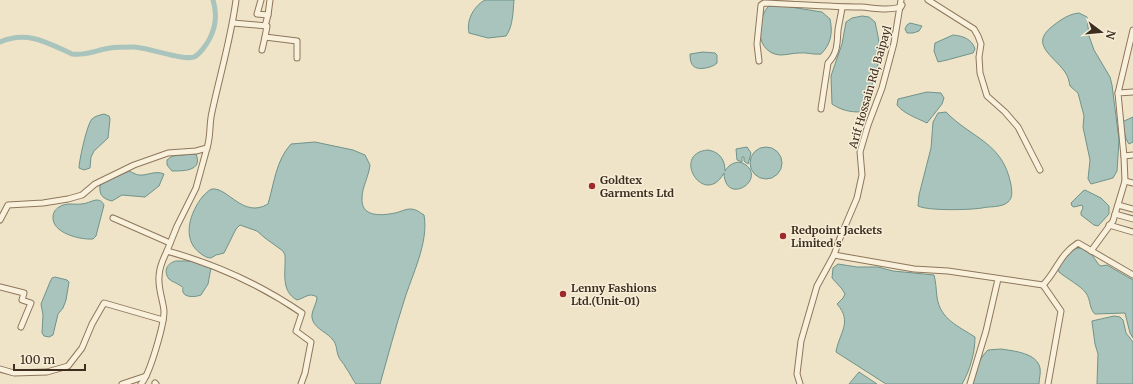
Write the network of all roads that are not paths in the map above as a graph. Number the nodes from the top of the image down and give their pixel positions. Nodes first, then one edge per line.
1 (236, 0) edge
2 (261, 0) edge
3 (270, 0) edge
4 (903, 0) edge
5 (928, 0) edge
6 (901, 7) junction
7 (842, 8) junction
8 (268, 15) junction
9 (233, 23) junction
10 (265, 26) junction
11 (1133, 30) edge
12 (265, 37) junction
13 (262, 50) dead end
14 (297, 58) dead end
15 (759, 61) dead end
16 (1133, 92) edge
17 (1118, 93) junction
18 (821, 109) dead end
19 (207, 148) junction
20 (1133, 155) edge
21 (1124, 156) junction
22 (1040, 170) dead end
23 (1125, 181) junction
24 (1133, 183) edge
25 (1118, 205) junction
26 (1133, 209) edge
27 (1115, 214) junction
28 (113, 218) dead end
29 (1133, 219) edge
30 (0, 220) edge
31 (1109, 226) junction
32 (1133, 232) edge
33 (170, 243) junction
34 (167, 251) junction
35 (1091, 251) junction
36 (834, 255) junction
37 (1133, 275) edge
38 (998, 279) junction
39 (1043, 285) junction
40 (0, 287) edge
41 (163, 320) junction
42 (21, 327) dead end
43 (0, 369) edge
44 (146, 376) junction
45 (122, 384) edge
46 (141, 384) edge
47 (301, 384) edge
48 (800, 384) edge
49 (970, 384) edge
50 (1048, 384) edge

1 - 9 street
2 - 8 street
3 - 8 street
4 - 6 street, Arif Hossain Rd, Baipayl
5 - 22 street
6 - 7 street
6 - 36 street, Arif Hossain Rd, Baipayl
7 - 15 street
7 - 18 street
8 - 10 street
9 - 10 street
9 - 19 street
10 - 12 street
11 - 17 street
12 - 13 street
12 - 14 street
16 - 17 street
17 - 21 street
19 - 30 street
19 - 33 street
20 - 21 street
21 - 23 street
23 - 24 street
23 - 25 street
25 - 26 street
25 - 27 street
27 - 29 street
27 - 31 street
28 - 33 street
31 - 32 street
31 - 35 street
33 - 34 street
34 - 41 street
34 - 47 street
35 - 37 street
35 - 39 street
36 - 38 street
36 - 48 street, Arif Hossain Rd, Baipayl
38 - 39 street
38 - 49 street
39 - 50 street
40 - 42 street
41 - 43 street
41 - 44 street
44 - 45 street
44 - 46 street

